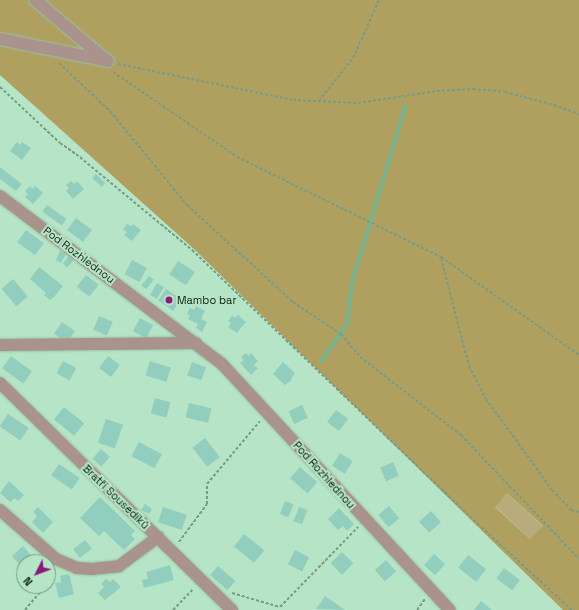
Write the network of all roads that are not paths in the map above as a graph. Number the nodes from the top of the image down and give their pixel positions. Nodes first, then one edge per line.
1 (35, 0) edge
2 (0, 39) edge
3 (0, 196) edge
4 (196, 343) junction
5 (0, 345) edge
6 (0, 383) edge
7 (0, 510) edge
8 (158, 538) junction
9 (232, 610) edge
10 (450, 610) edge

1 - 2 street
3 - 4 street, Pod Rozhlednou
4 - 5 street
4 - 10 street, Pod Rozhlednou
6 - 8 street, Bratří Sousedíků
7 - 8 street
8 - 9 street, Bratří Sousedíků

